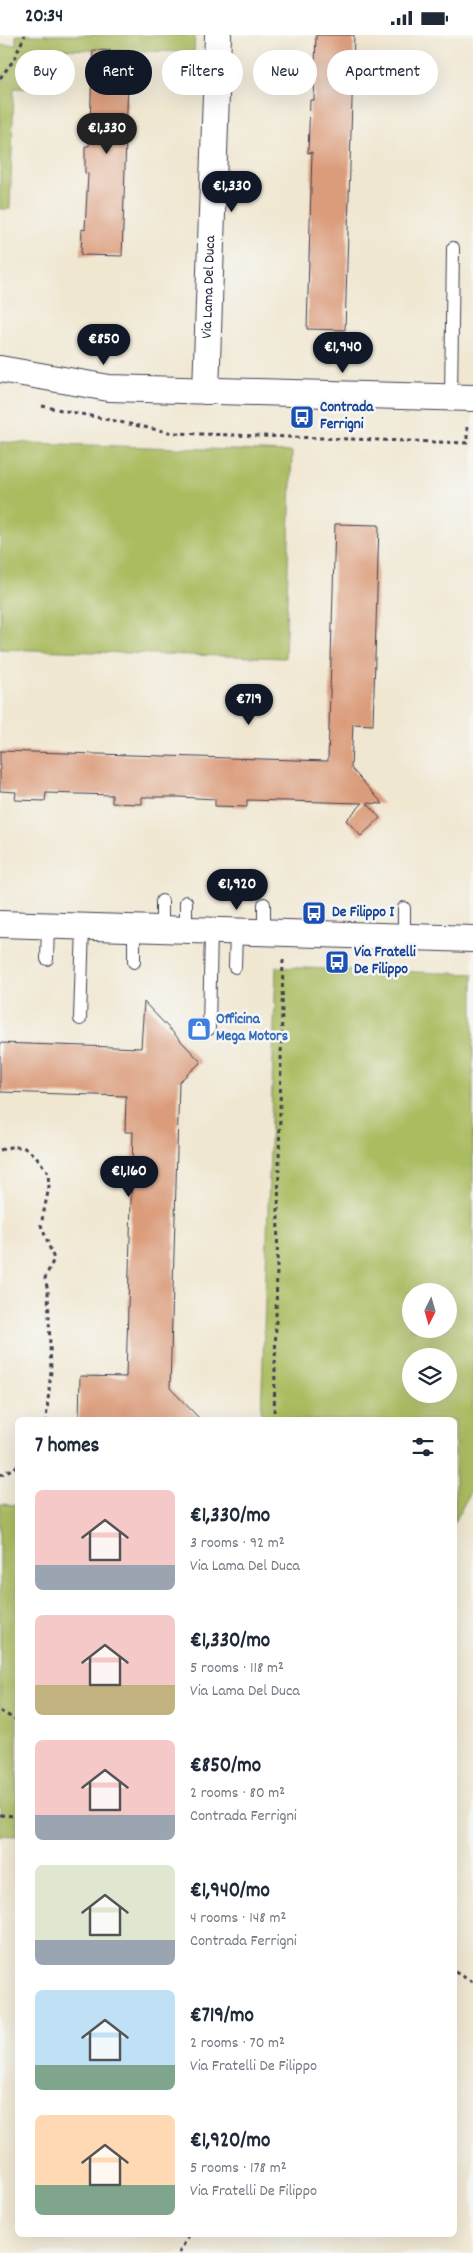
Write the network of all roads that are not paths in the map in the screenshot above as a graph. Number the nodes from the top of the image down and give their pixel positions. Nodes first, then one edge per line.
1 (218, 35) edge
2 (453, 248) dead end
3 (0, 369) edge
4 (206, 391) junction
5 (464, 397) edge
6 (162, 901) dead end
7 (186, 902) dead end
8 (264, 904) dead end
9 (404, 908) dead end
10 (0, 924) edge
11 (48, 926) junction
12 (83, 927) junction
13 (134, 928) junction
14 (199, 930) junction
15 (274, 933) junction
16 (404, 937) junction
17 (473, 939) edge
18 (47, 959) dead end
19 (134, 961) dead end
20 (235, 967) dead end
21 (80, 1019) dead end
22 (195, 1029) dead end

1 - 4 street, Via Lama Del Duca
2 - 5 lane
3 - 4 street
4 - 5 street
6 - 14 lane
7 - 14 lane
8 - 15 lane
9 - 16 lane
10 - 11 street
11 - 12 street
11 - 18 lane
12 - 13 street
12 - 21 lane
13 - 14 street
13 - 19 lane
14 - 15 street
14 - 20 lane
14 - 22 lane
15 - 16 street
16 - 17 street

